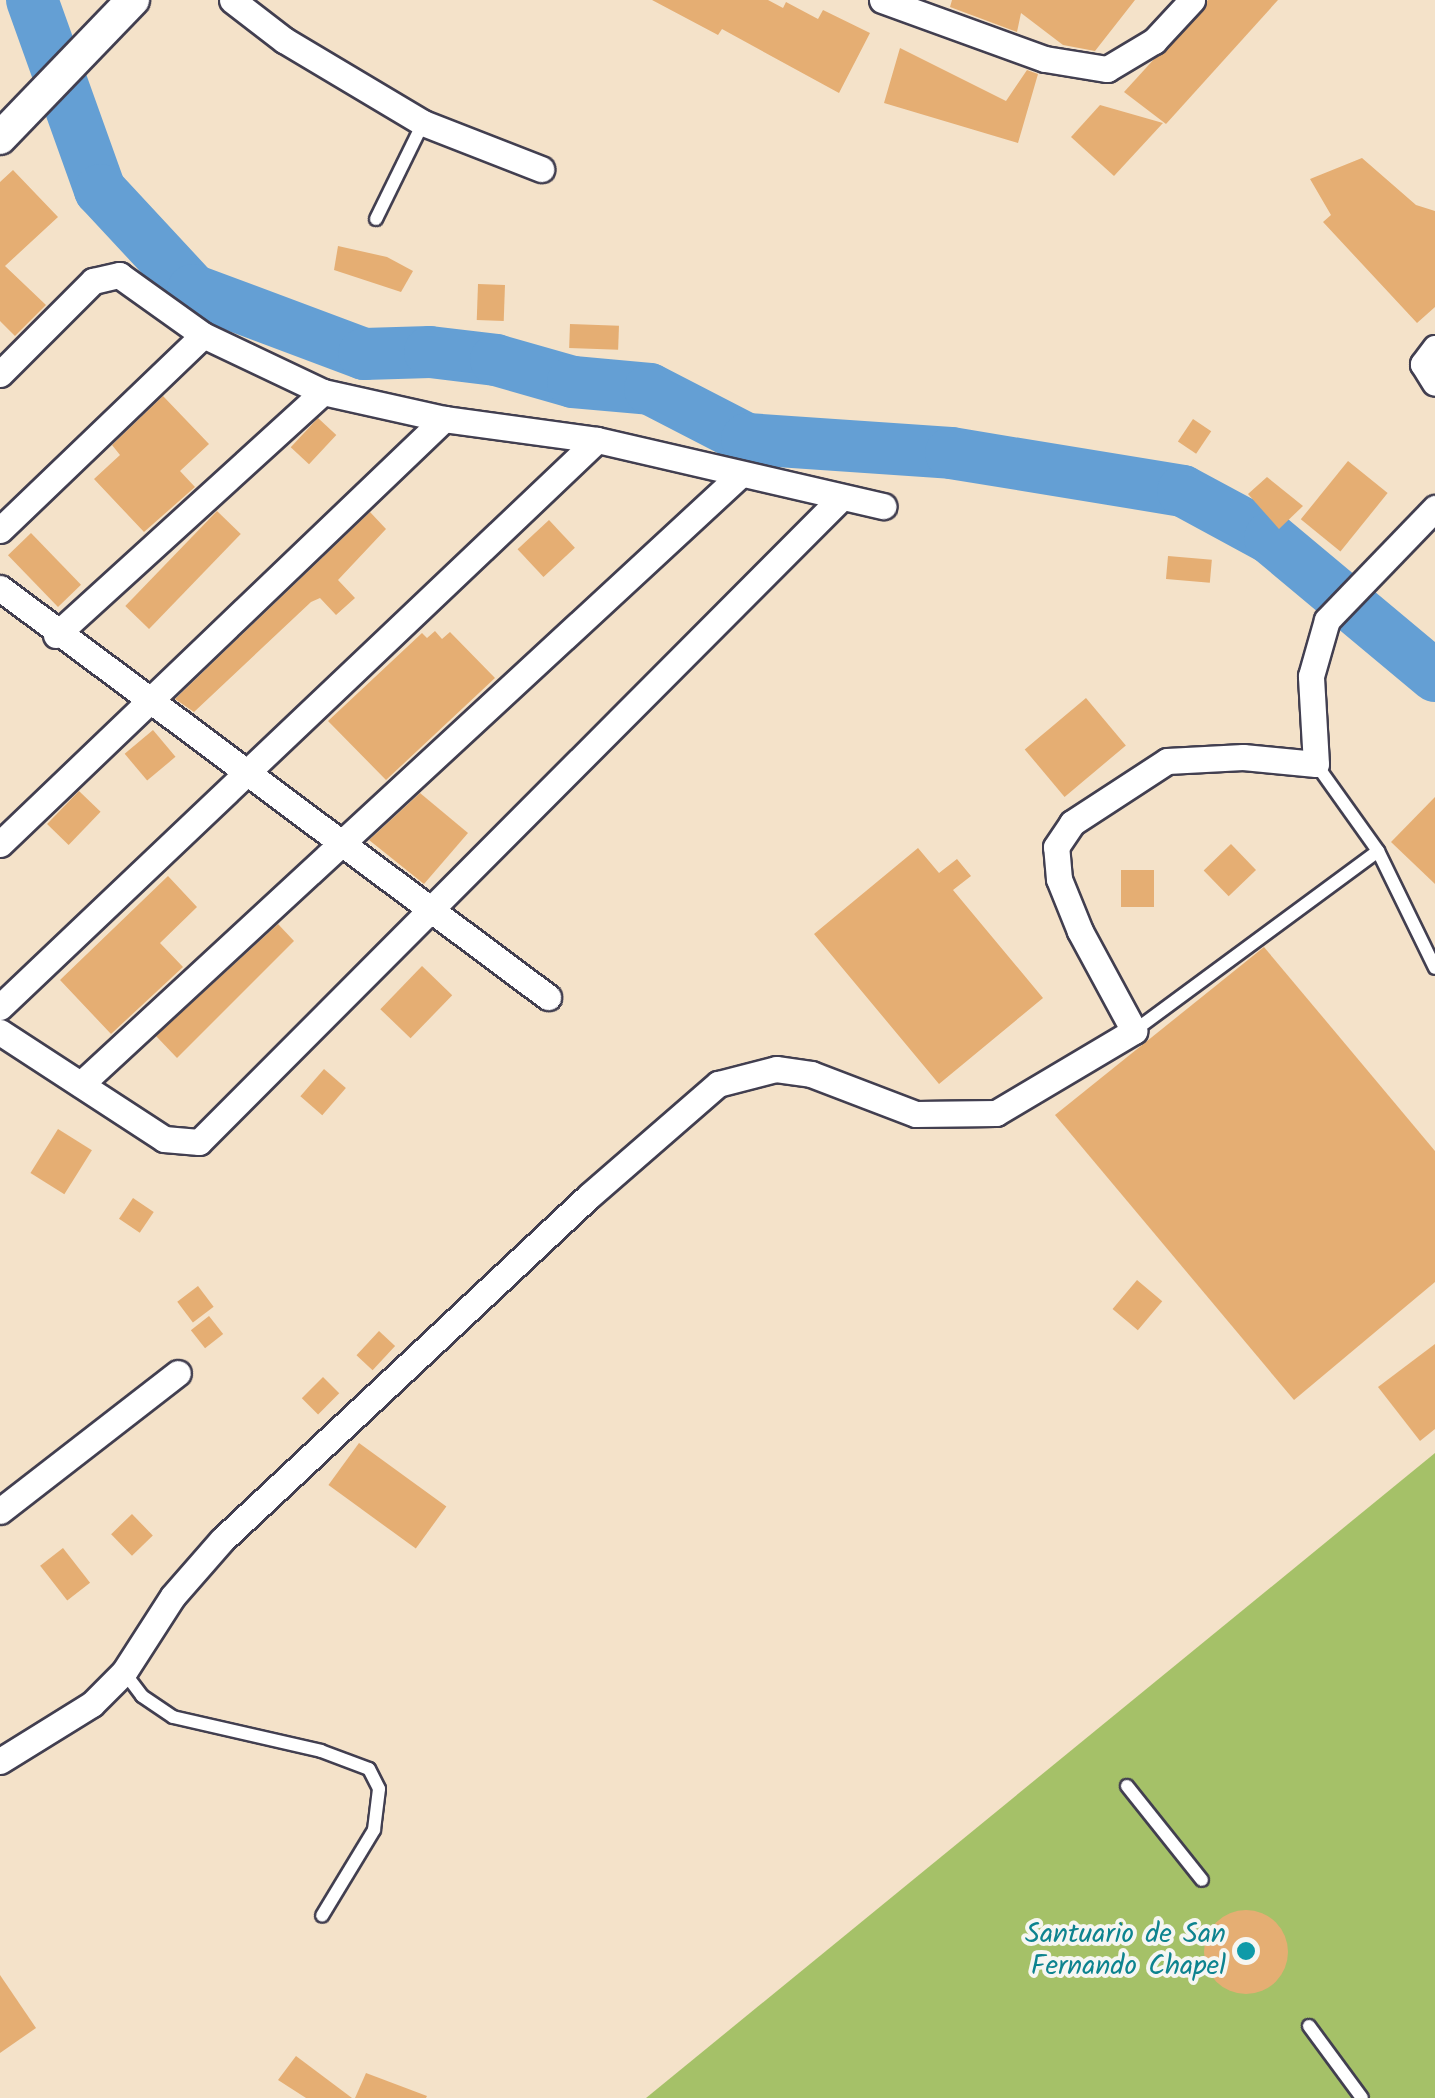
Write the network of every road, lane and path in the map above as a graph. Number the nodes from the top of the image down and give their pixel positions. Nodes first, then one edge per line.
1 (133, 0) edge
2 (233, 0) edge
3 (882, 0) edge
4 (1192, 0) edge
5 (423, 122) junction
6 (6, 132) edge
7 (541, 170) dead end
8 (376, 219) dead end
9 (203, 335) junction
10 (1435, 348) edge
11 (0, 374) edge
12 (1435, 383) edge
13 (323, 392) junction
14 (444, 420) junction
15 (598, 440) junction
16 (739, 476) junction
17 (838, 501) junction
18 (883, 506) dead end
19 (1435, 508) edge
20 (0, 530) edge
21 (0, 588) edge
22 (56, 635) junction
23 (149, 706) junction
24 (1316, 764) junction
25 (248, 776) junction
26 (345, 842) junction
27 (0, 844) edge
28 (1378, 851) junction
29 (432, 908) junction
30 (1435, 968) edge
31 (548, 997) dead end
32 (0, 1008) edge
33 (1134, 1031) junction
34 (0, 1032) edge
35 (80, 1084) junction
36 (178, 1373) dead end
37 (0, 1511) edge
38 (124, 1672) junction
39 (0, 1761) edge
40 (1127, 1786) dead end
41 (1202, 1880) dead end
42 (322, 1916) dead end
43 (1309, 2026) dead end
44 (1362, 2098) edge

1 - 6 street
2 - 5 street
3 - 4 street
5 - 7 street
5 - 8 lane
9 - 11 street
9 - 13 street
9 - 20 street
10 - 12 street
13 - 14 street
13 - 22 street
14 - 15 street
14 - 23 street
15 - 16 street
15 - 25 street
16 - 17 street
16 - 26 street
17 - 18 street
17 - 29 street
19 - 24 street
21 - 22 street
22 - 23 street
23 - 25 street
23 - 27 street
24 - 28 lane
24 - 33 street
25 - 26 street
25 - 32 street
26 - 29 street
26 - 35 street
28 - 30 lane
28 - 33 lane
29 - 31 street
29 - 35 street
33 - 38 street
34 - 35 street
36 - 37 street
38 - 39 street
38 - 42 lane
40 - 41 lane
43 - 44 lane

